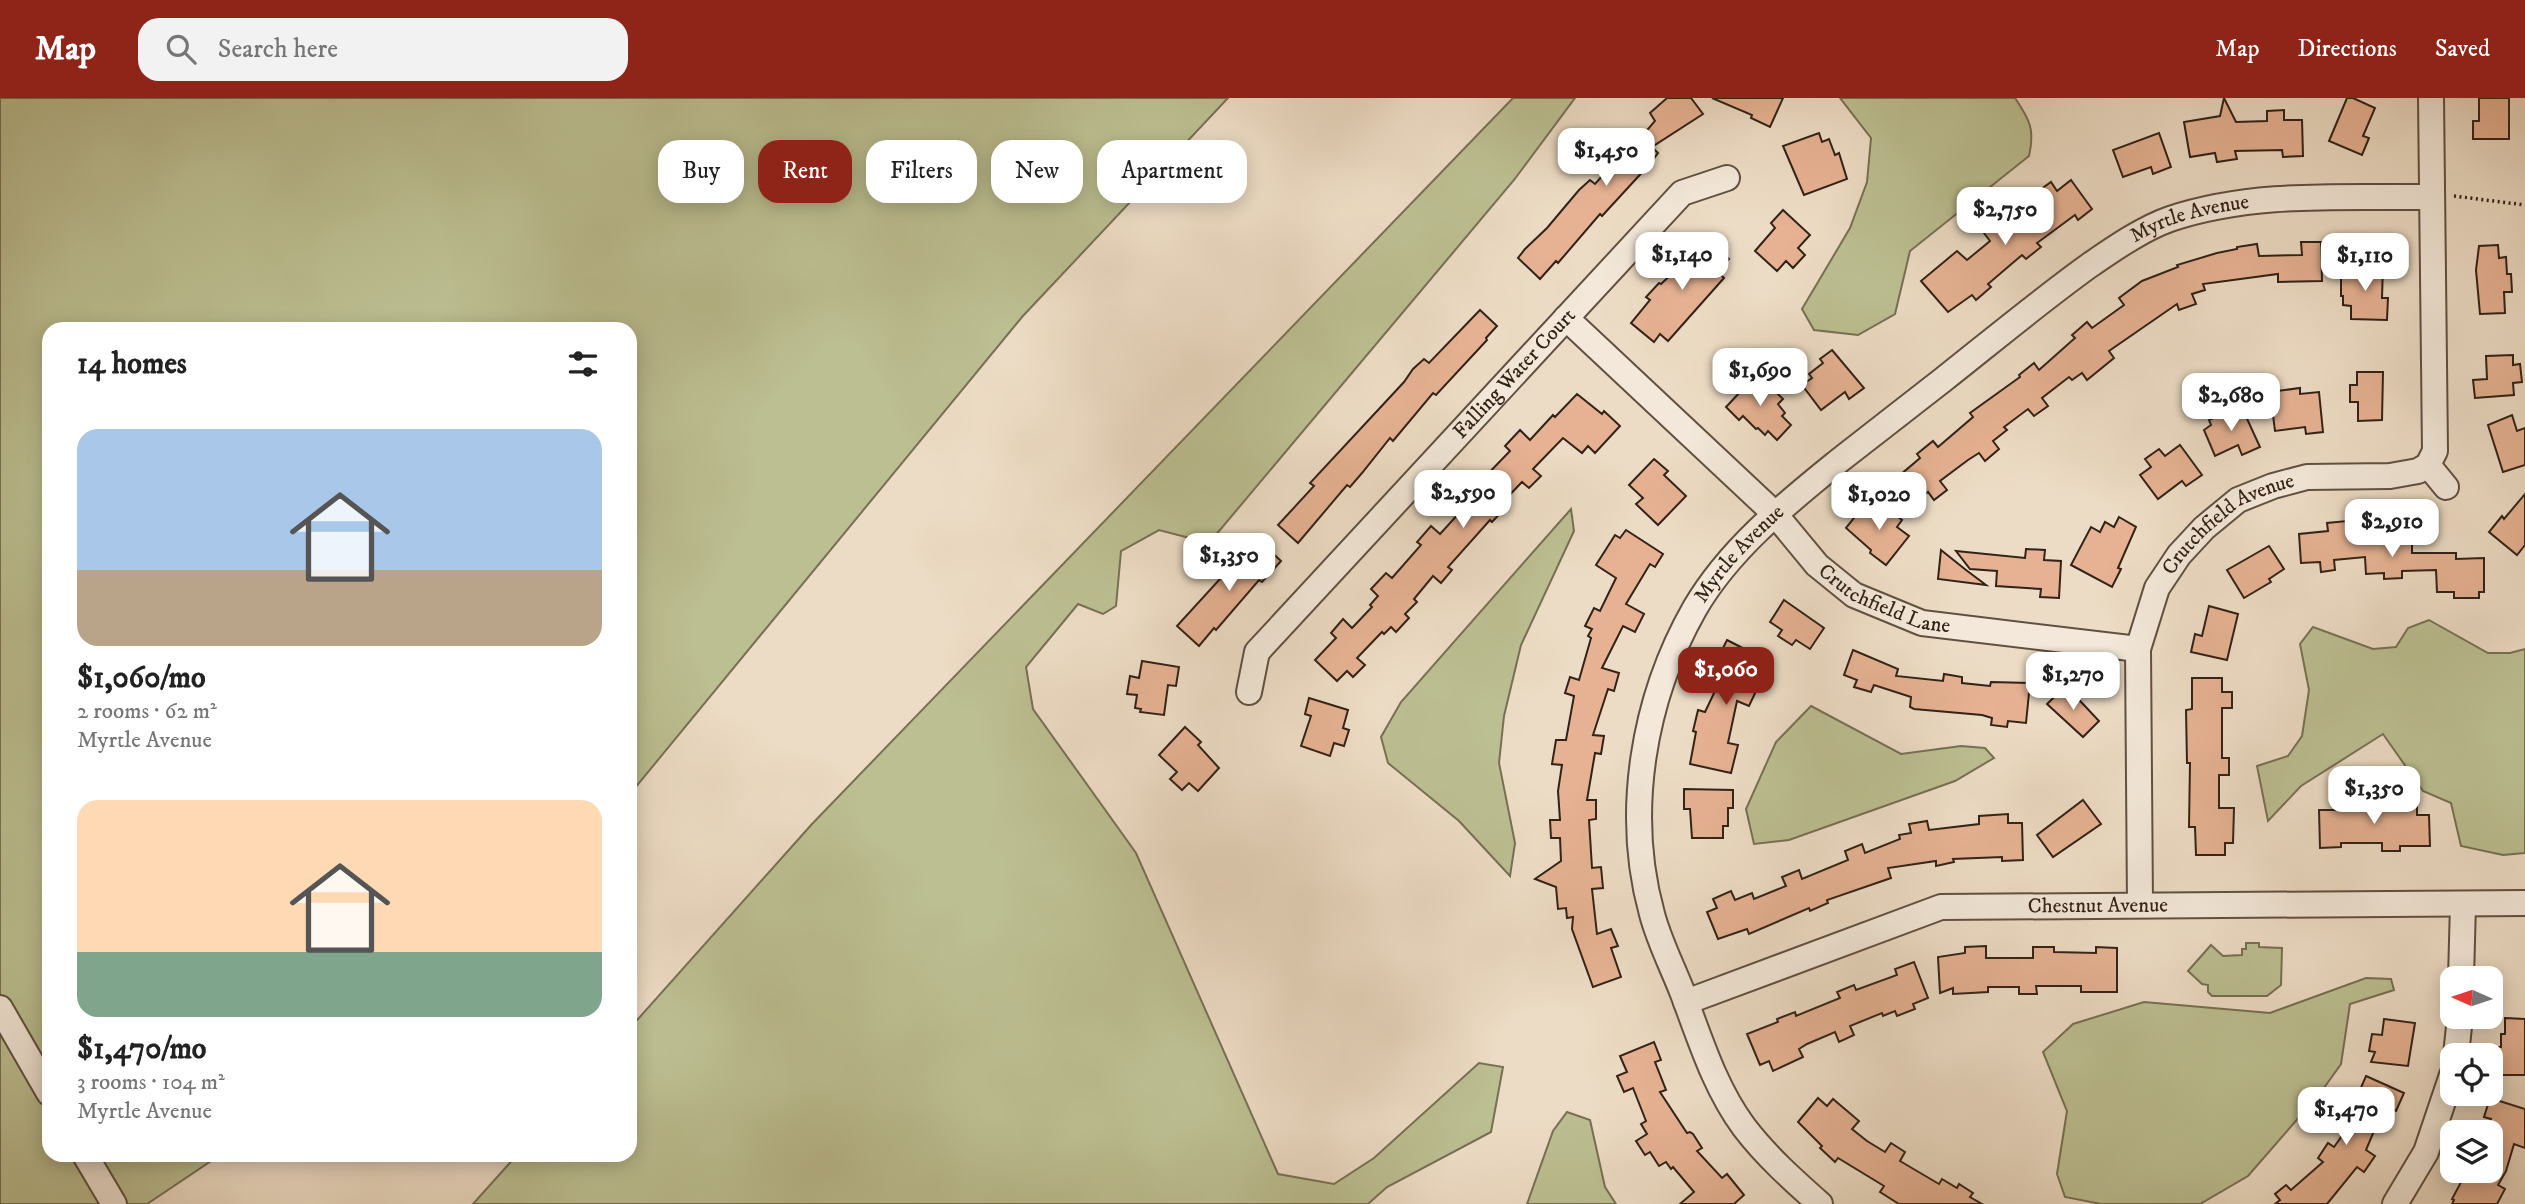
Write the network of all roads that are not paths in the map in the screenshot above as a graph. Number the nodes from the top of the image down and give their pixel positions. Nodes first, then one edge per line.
1 (2431, 98) edge
2 (1727, 178) dead end
3 (2431, 197) junction
4 (1566, 318) junction
5 (2428, 465) junction
6 (2446, 487) dead end
7 (1774, 513) junction
8 (2138, 649) junction
9 (1249, 692) dead end
10 (2525, 903) edge
11 (2140, 904) junction
12 (2463, 904) junction
13 (2461, 966) edge
14 (1686, 1002) junction
15 (0, 1008) edge
16 (42, 1081) edge
17 (2441, 1106) edge
18 (89, 1162) edge
19 (114, 1204) edge
20 (1820, 1204) edge
21 (2395, 1204) edge

1 - 3 street
2 - 4 street, Falling Water Court
3 - 5 street
3 - 7 street, Myrtle Avenue
4 - 7 street, Crutchfield Lane
4 - 9 street, Falling Water Court
5 - 6 street
5 - 8 street, Crutchfield Avenue
7 - 8 street, Crutchfield Lane
7 - 14 street, Myrtle Avenue
8 - 11 street, Crutchfield Avenue
10 - 12 street, Chestnut Avenue
11 - 12 street, Chestnut Avenue
11 - 14 street, Chestnut Avenue
12 - 13 street
14 - 20 street, Myrtle Avenue
15 - 16 street
17 - 21 street
18 - 19 street

